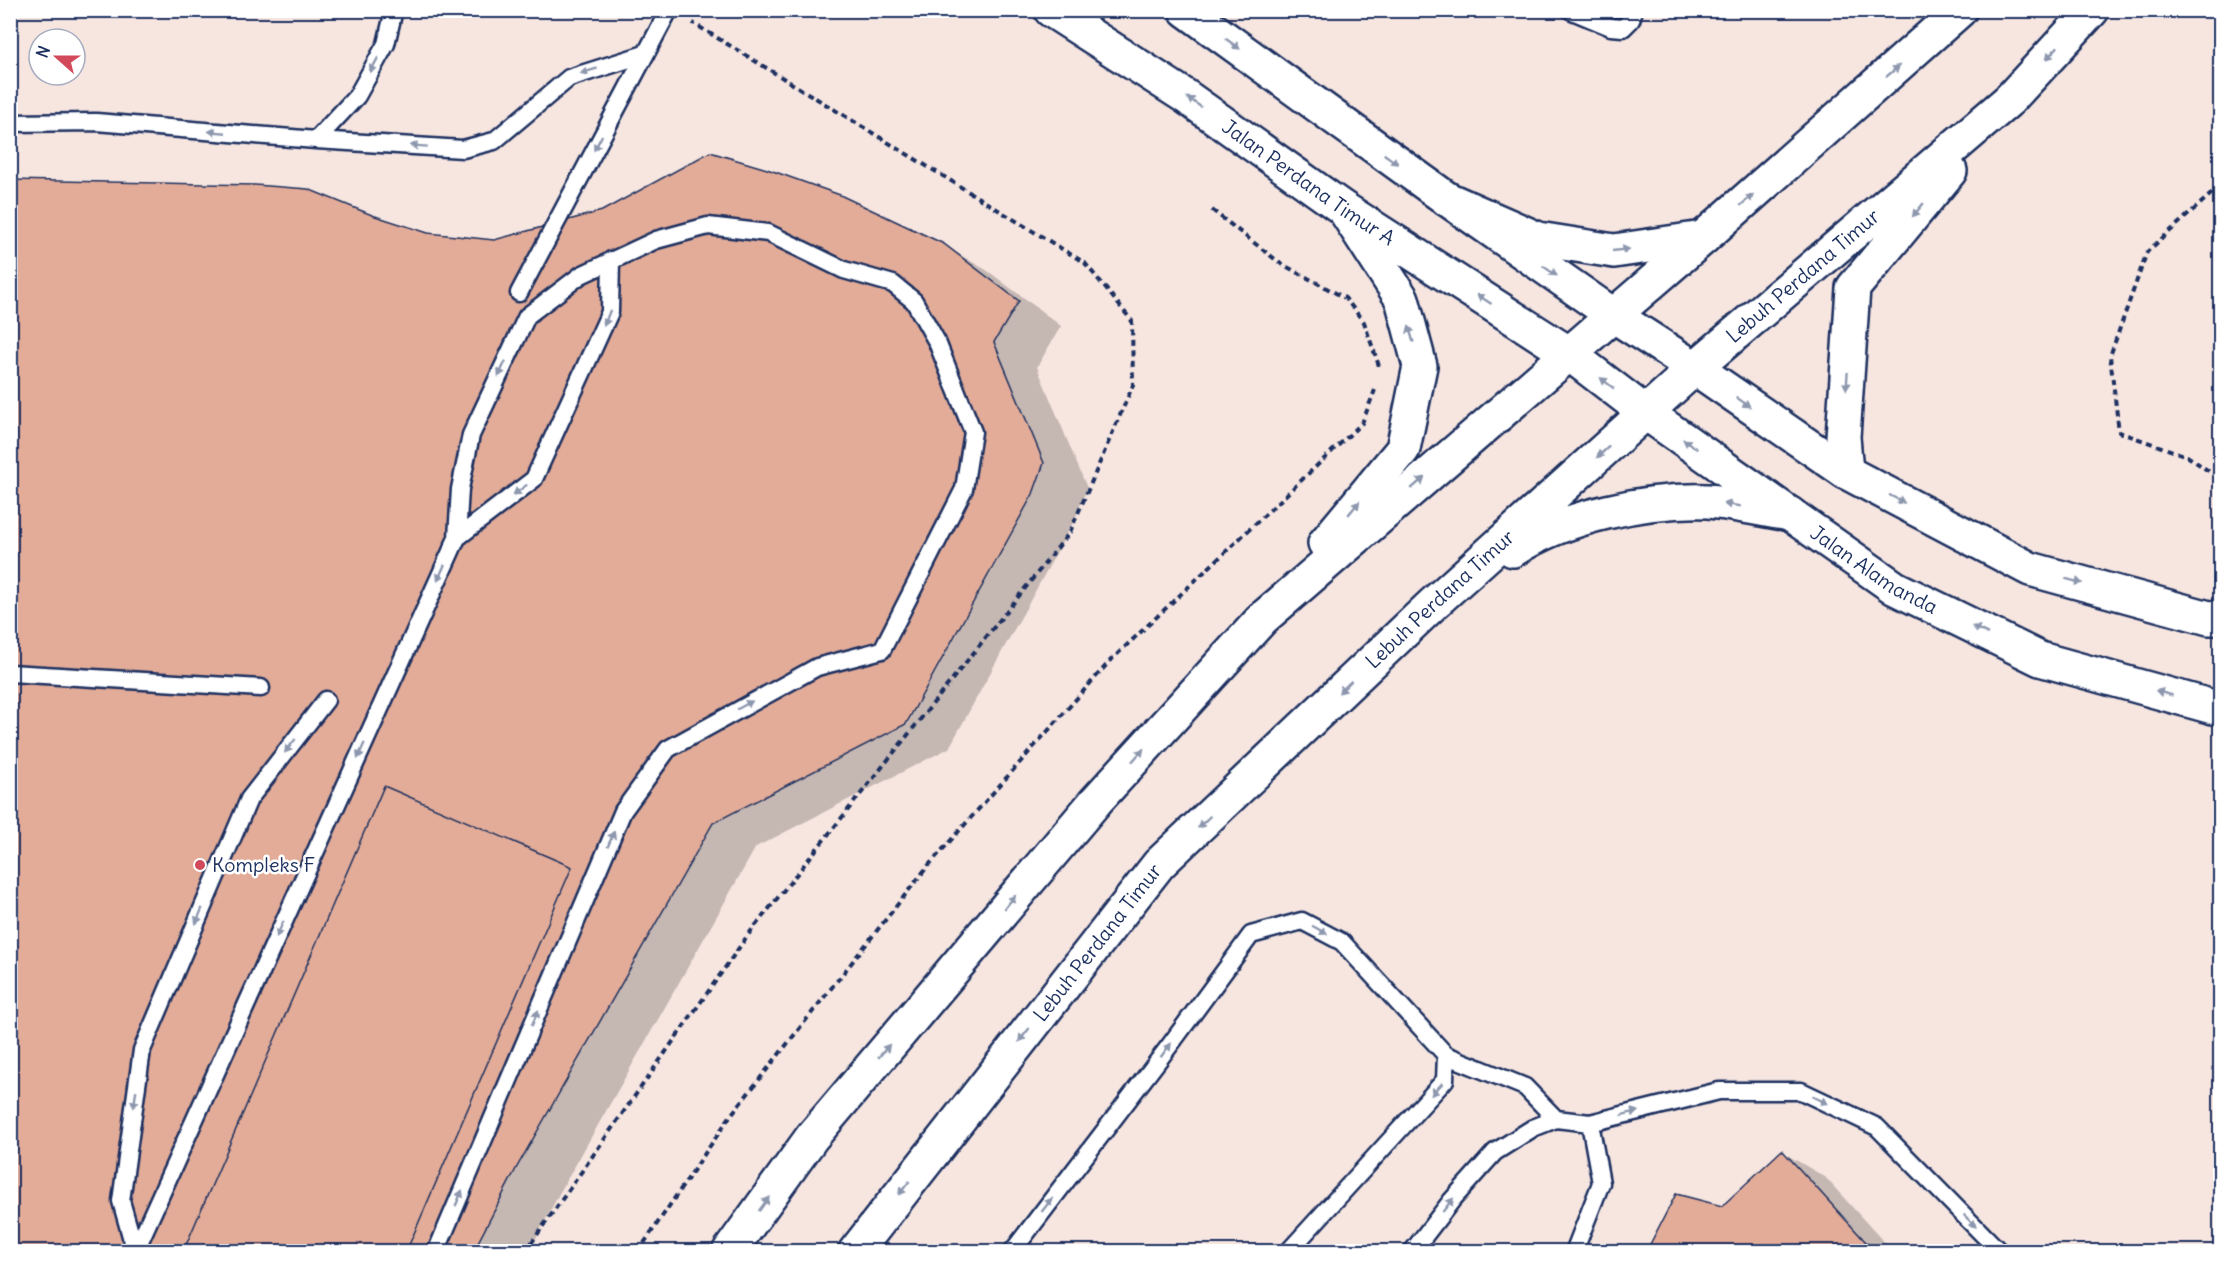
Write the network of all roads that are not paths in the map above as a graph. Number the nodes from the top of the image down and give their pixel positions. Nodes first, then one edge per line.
1 (394, 10) edge
2 (669, 10) edge
3 (1051, 10) edge
4 (1186, 10) edge
5 (1570, 10) edge
6 (1635, 10) edge
7 (1960, 10) edge
8 (2092, 10) edge
9 (645, 54) junction
10 (2009, 100) junction
11 (10, 123) edge
12 (316, 140) junction
13 (1447, 199) junction
14 (1344, 209) junction
15 (1703, 238) junction
16 (611, 260) junction
17 (519, 293) dead end
18 (1613, 315) junction
19 (1568, 353) junction
20 (1695, 368) junction
21 (1646, 413) junction
22 (1845, 472) junction
23 (1790, 514) junction
24 (457, 538) junction
25 (1433, 604) junction
26 (1263, 618) junction
27 (2220, 618) edge
28 (10, 673) edge
29 (261, 688) dead end
30 (326, 699) dead end
31 (2220, 707) edge
32 (1446, 1055) junction
33 (1556, 1119) junction
34 (1590, 1123) junction
35 (135, 1251) edge
36 (436, 1251) edge
37 (729, 1251) edge
38 (855, 1251) edge
39 (1012, 1251) edge
40 (1288, 1251) edge
41 (1412, 1251) edge
42 (1574, 1251) edge
43 (2000, 1251) edge

1 -> 12 lane
2 - 9 lane
14 -> 3 main road, Jalan Perdana Timur A
4 -> 13 main road
5 - 6 lane
15 -> 7 main road
8 -> 10 main road, Lebuh Perdana Timur
9 -> 12 lane
9 -> 17 lane
10 - 20 main road, Lebuh Perdana Timur
10 -> 22 main road
12 -> 11 lane
13 -> 15 main road
13 -> 18 main road
19 -> 14 main road, Jalan Perdana Timur A
26 -> 14 main road
15 - 18 main road
16 -> 24 lane
16 -> 24 lane
36 -> 16 lane
18 - 19 main road
18 - 20 main road
21 -> 19 main road, Jalan Alamanda
26 -> 19 main road
20 - 21 main road, Lebuh Perdana Timur
20 -> 22 main road
23 -> 21 main road, Jalan Alamanda
21 -> 25 main road, Lebuh Perdana Timur
22 -> 27 main road
23 -> 25 main road
31 -> 23 main road, Jalan Alamanda
24 -> 35 lane
25 -> 38 main road, Lebuh Perdana Timur
37 -> 26 main road
28 - 29 lane
30 -> 35 lane
32 - 33 lane
39 -> 32 lane
32 -> 40 lane
33 - 34 lane
41 -> 33 lane
34 - 42 lane
34 -> 43 lane

